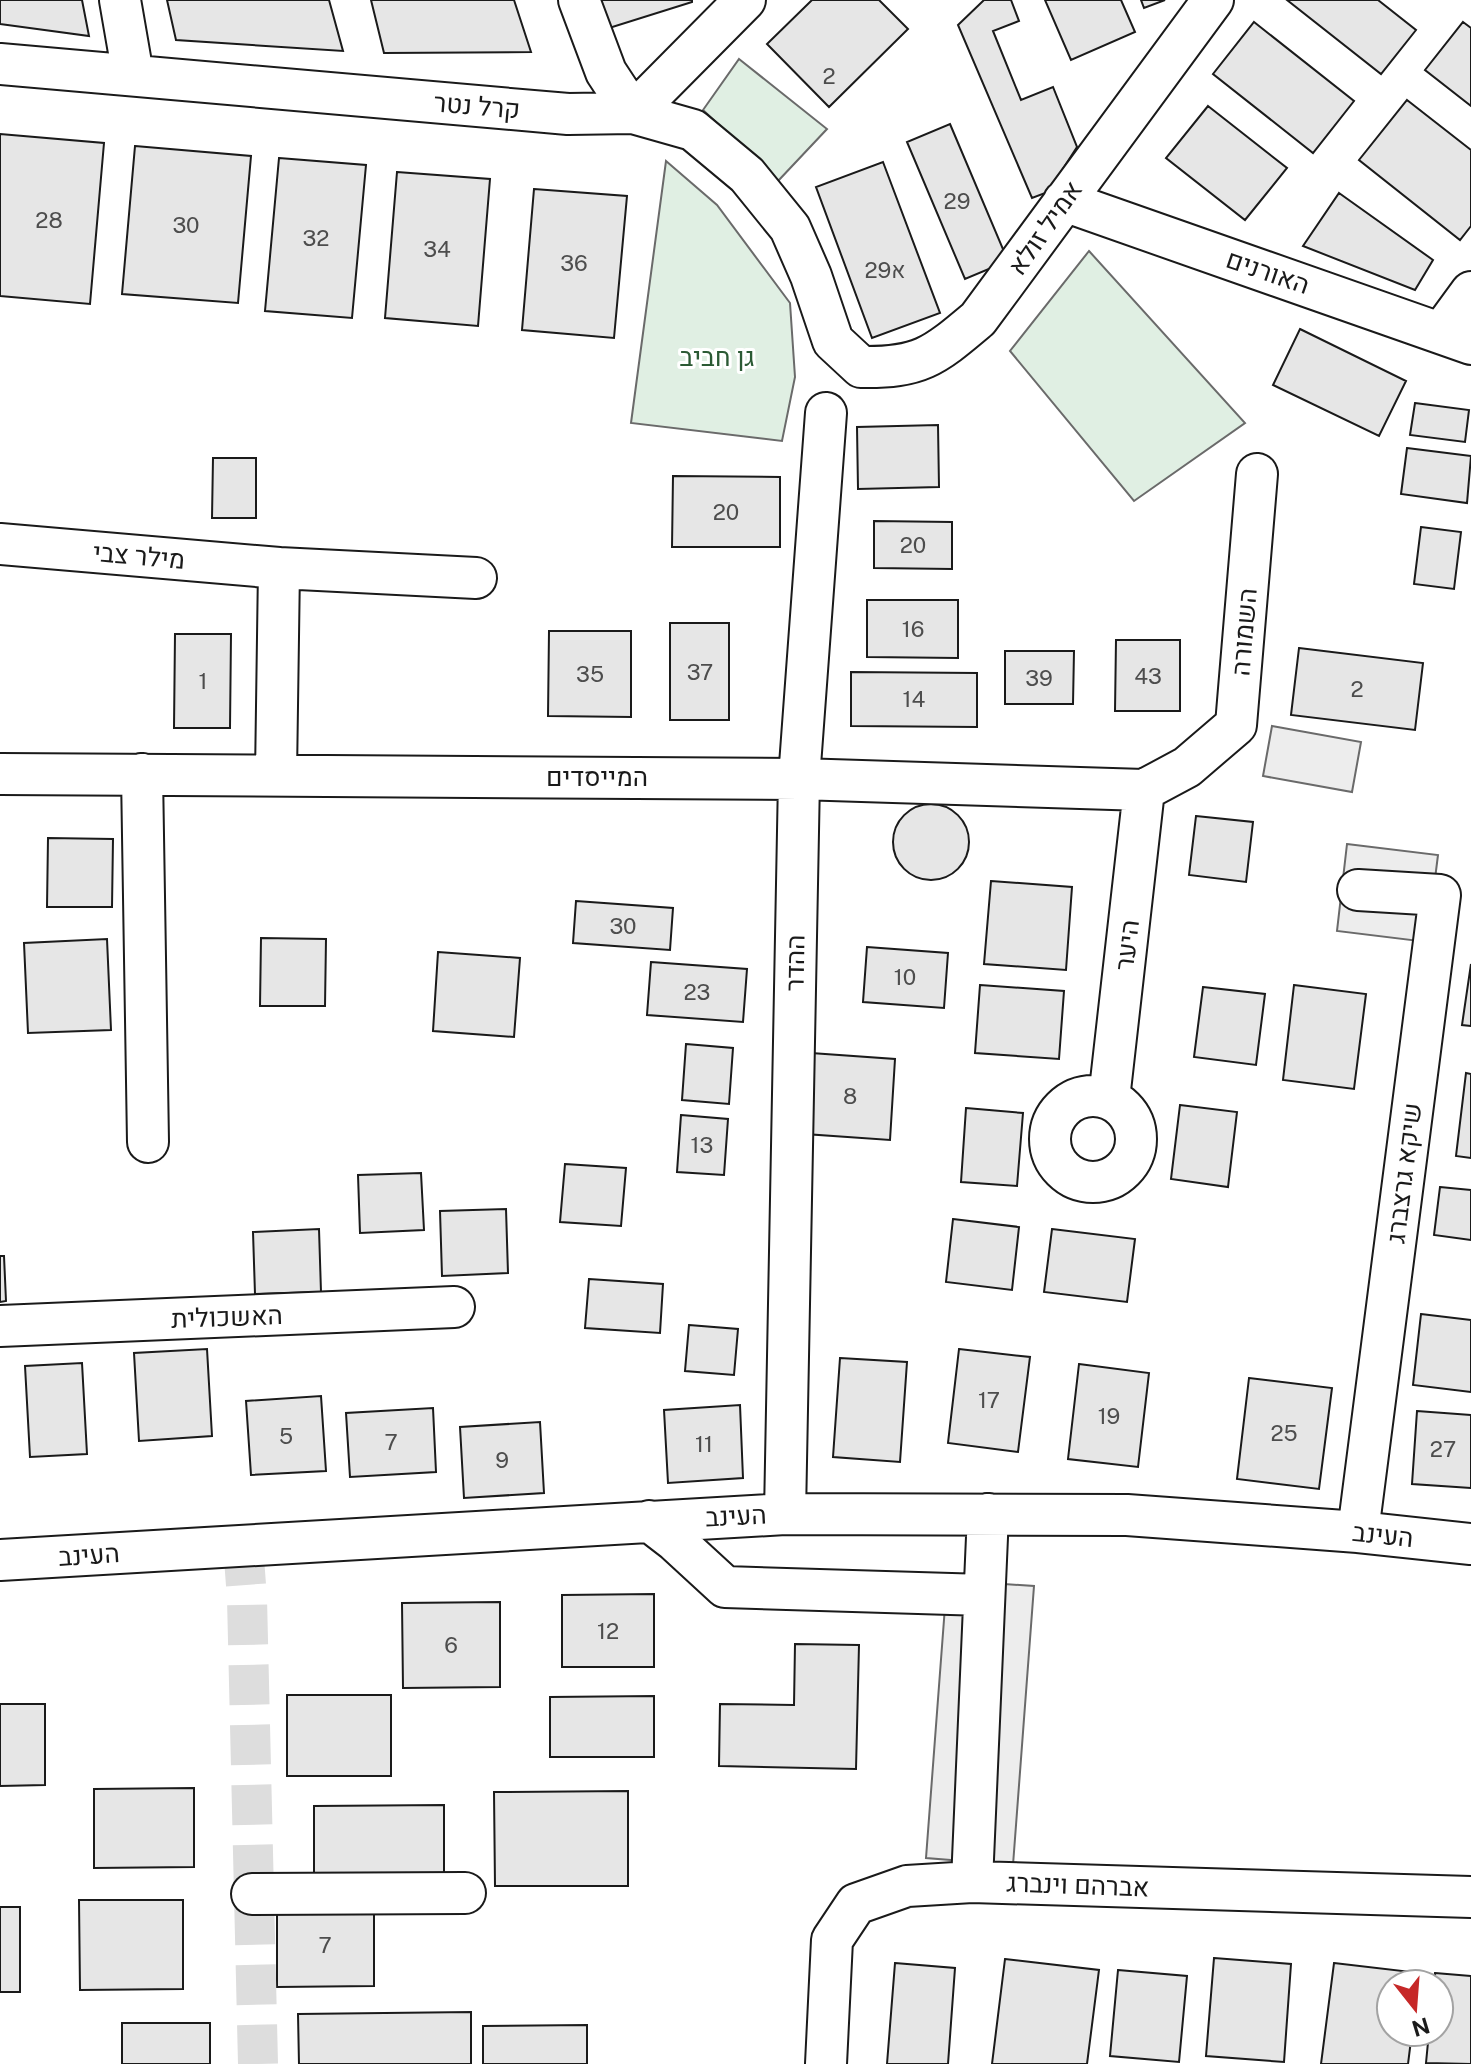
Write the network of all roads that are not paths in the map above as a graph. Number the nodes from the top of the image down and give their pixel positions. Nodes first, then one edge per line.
1 (120, 0) edge
2 (579, 0) edge
3 (745, 0) edge
4 (1213, 0) edge
5 (0, 64) edge
6 (133, 75) junction
7 (633, 113) junction
8 (1064, 201) junction
9 (1471, 292) edge
10 (1456, 338) edge
11 (833, 341) joint
12 (826, 413) dead end
13 (1257, 474) dead end
14 (0, 544) edge
15 (279, 568) junction
16 (476, 578) dead end
17 (1187, 767) joint
18 (0, 774) edge
19 (142, 774) junction
20 (276, 775) junction
21 (799, 779) junction
22 (1144, 790) junction
23 (1358, 890) dead end
24 (1109, 1099) dead end
25 (148, 1142) dead end
26 (454, 1307) dead end
27 (0, 1326) edge
28 (785, 1514) junction
29 (988, 1514) junction
30 (649, 1521) junction
31 (1358, 1532) junction
32 (1471, 1544) edge
33 (0, 1560) edge
34 (984, 1595) junction
35 (972, 1882) junction
36 (465, 1893) dead end
37 (252, 1894) dead end
38 (1471, 1897) edge
39 (826, 2064) edge

1 - 6 street
2 - 7 street
3 - 7 street
4 - 8 street, אמיל זולא
5 - 6 street, קרל נטר
6 - 7 street, קרל נטר
7 - 11 street, קרל נטר
8 - 10 street, האורנים
8 - 11 street, אמיל זולא
9 - 10 street
12 - 21 street, ההדר
13 - 17 street, השמורה
14 - 15 street, מילר צבי
15 - 16 street, מילר צבי
15 - 20 street
17 - 22 street, המייסדים
18 - 19 street, המייסדים
19 - 20 street, המייסדים
19 - 25 street
20 - 21 street, המייסדים
21 - 22 street, המייסדים
21 - 28 street, ההדר
22 - 24 street, היער
23 - 31 street, שיקא גרצברג
26 - 27 street, האשכולית
28 - 29 street, העינב
28 - 30 street, העינב
29 - 31 street, העינב
29 - 34 street
30 - 33 street, העינב
30 - 34 street
31 - 32 street, העינב
34 - 35 street
35 - 38 street, אברהם וינברג
35 - 39 street, אברהם וינברג
36 - 37 street

